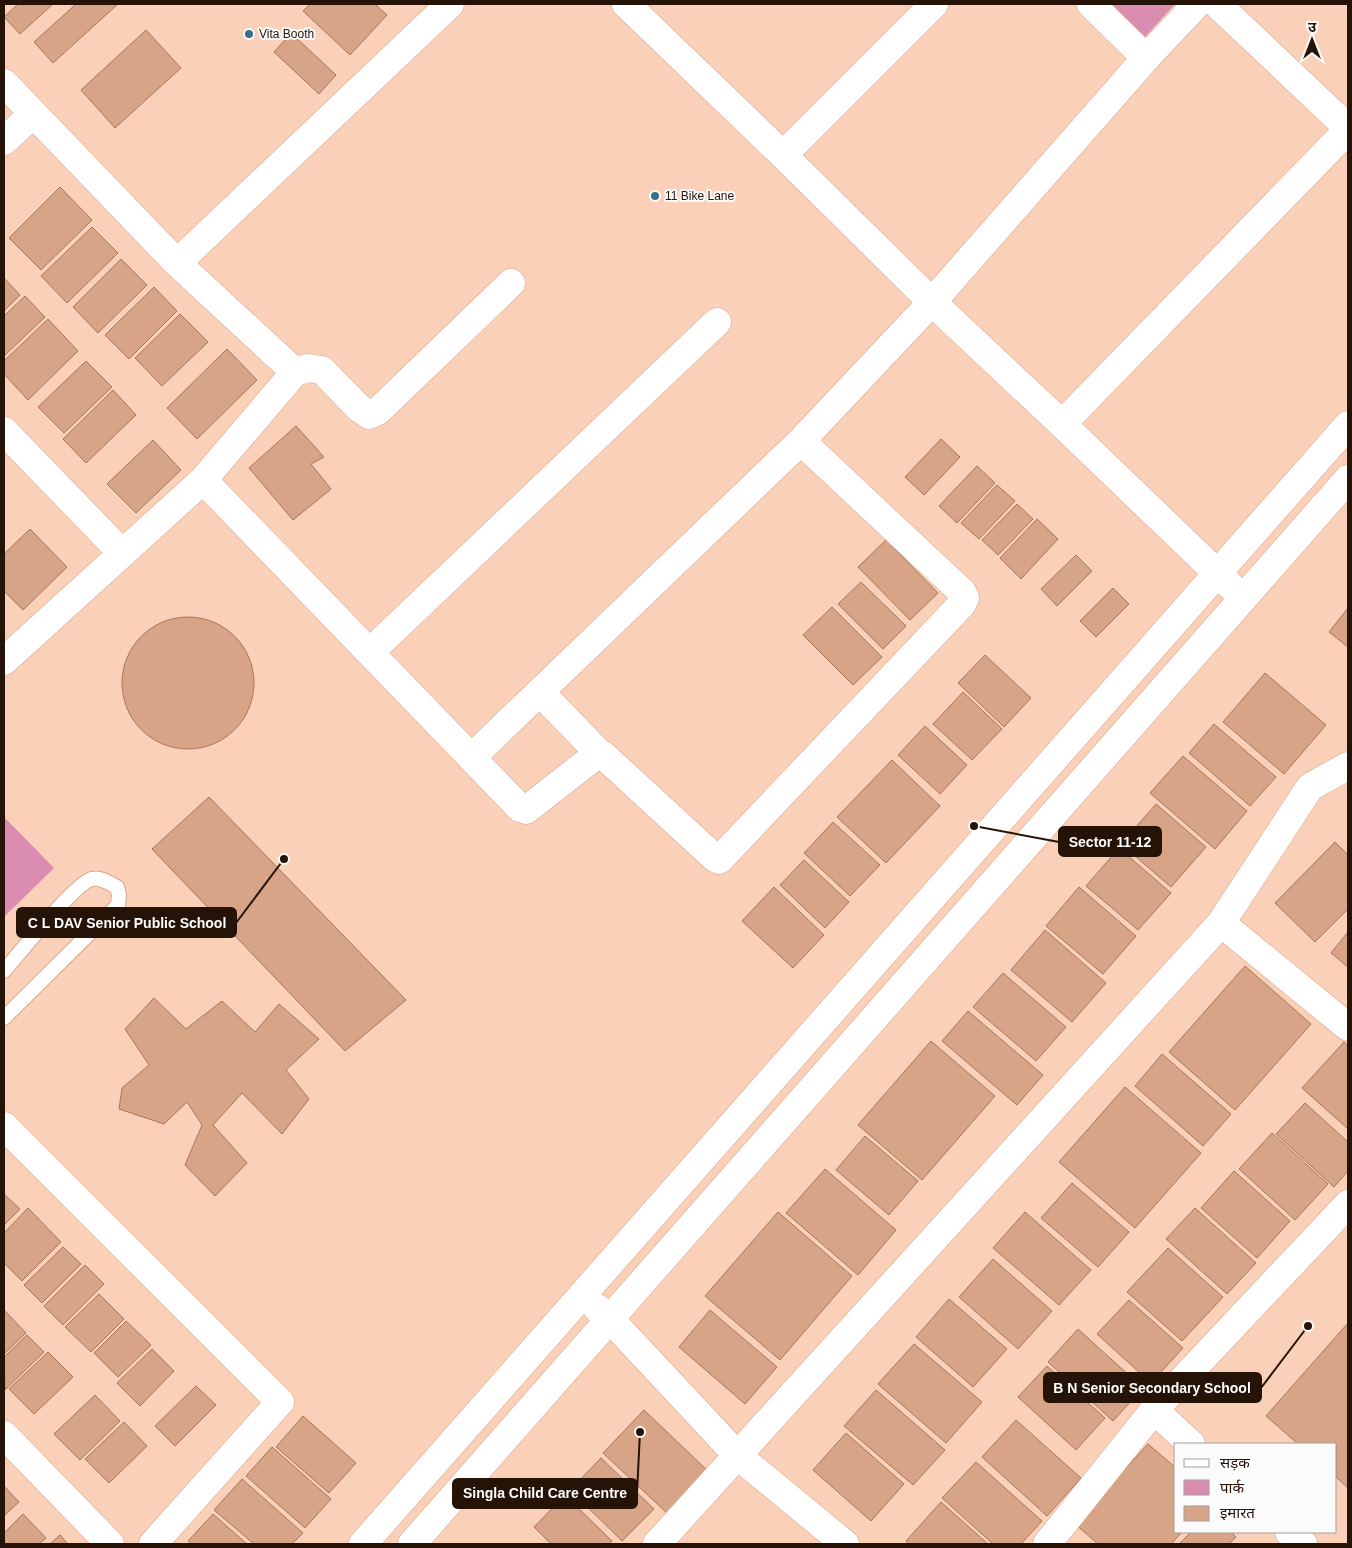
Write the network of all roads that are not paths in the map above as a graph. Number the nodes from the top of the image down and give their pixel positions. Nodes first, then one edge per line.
1 (450, 4) edge
2 (934, 4) edge
3 (1091, 4) edge
4 (1198, 4) edge
5 (1217, 4) edge
6 (638, 8) edge
7 (1146, 58) junction
8 (4, 83) edge
9 (33, 114) junction
10 (1348, 129) edge
11 (4, 141) edge
12 (783, 155) junction
13 (177, 263) junction
14 (511, 283) dead end
15 (932, 302) junction
16 (717, 322) dead end
17 (295, 372) junction
18 (1062, 424) junction
19 (1348, 425) edge
20 (4, 431) edge
21 (801, 441) junction
22 (1348, 479) edge
23 (203, 480) junction
24 (122, 553) junction
25 (1217, 574) junction
26 (1243, 598) junction
27 (370, 652) junction
28 (4, 661) edge
29 (540, 692) junction
30 (599, 753) junction
31 (472, 757) junction
32 (1348, 766) edge
33 (1221, 923) junction
34 (4, 971) edge
35 (4, 1018) edge
36 (1348, 1026) edge
37 (4, 1126) edge
38 (1348, 1204) edge
39 (583, 1295) junction
40 (610, 1319) junction
41 (1154, 1410) junction
42 (4, 1435) edge
43 (1190, 1443) edge
44 (738, 1456) junction
45 (1290, 1533) edge
46 (110, 1544) edge
47 (152, 1544) edge
48 (363, 1544) edge
49 (412, 1544) edge
50 (657, 1544) edge
51 (845, 1544) edge
52 (1047, 1544) edge
53 (1303, 1544) edge

1 - 13 street
2 - 12 street
3 - 7 street
4 - 7 street
5 - 10 street
6 - 12 street
7 - 15 street
8 - 9 street
9 - 11 street
9 - 13 street
10 - 18 street
12 - 15 street
13 - 17 street
14 - 17 street
15 - 18 street
15 - 21 street
16 - 27 street
17 - 23 street
18 - 25 street
19 - 25 street
20 - 24 street
21 - 29 street
21 - 30 street
22 - 26 street
23 - 24 street
23 - 27 street
24 - 28 street
25 - 26 street
25 - 39 street
26 - 40 street
27 - 31 street
29 - 30 street
29 - 31 street
30 - 31 street
32 - 33 street
33 - 36 street
33 - 44 street
34 - 35 lane
37 - 47 street
38 - 41 street
39 - 40 street
39 - 48 street
40 - 44 street
40 - 49 street
41 - 43 street
41 - 52 street
42 - 46 street
44 - 50 street
44 - 51 street
45 - 53 street

